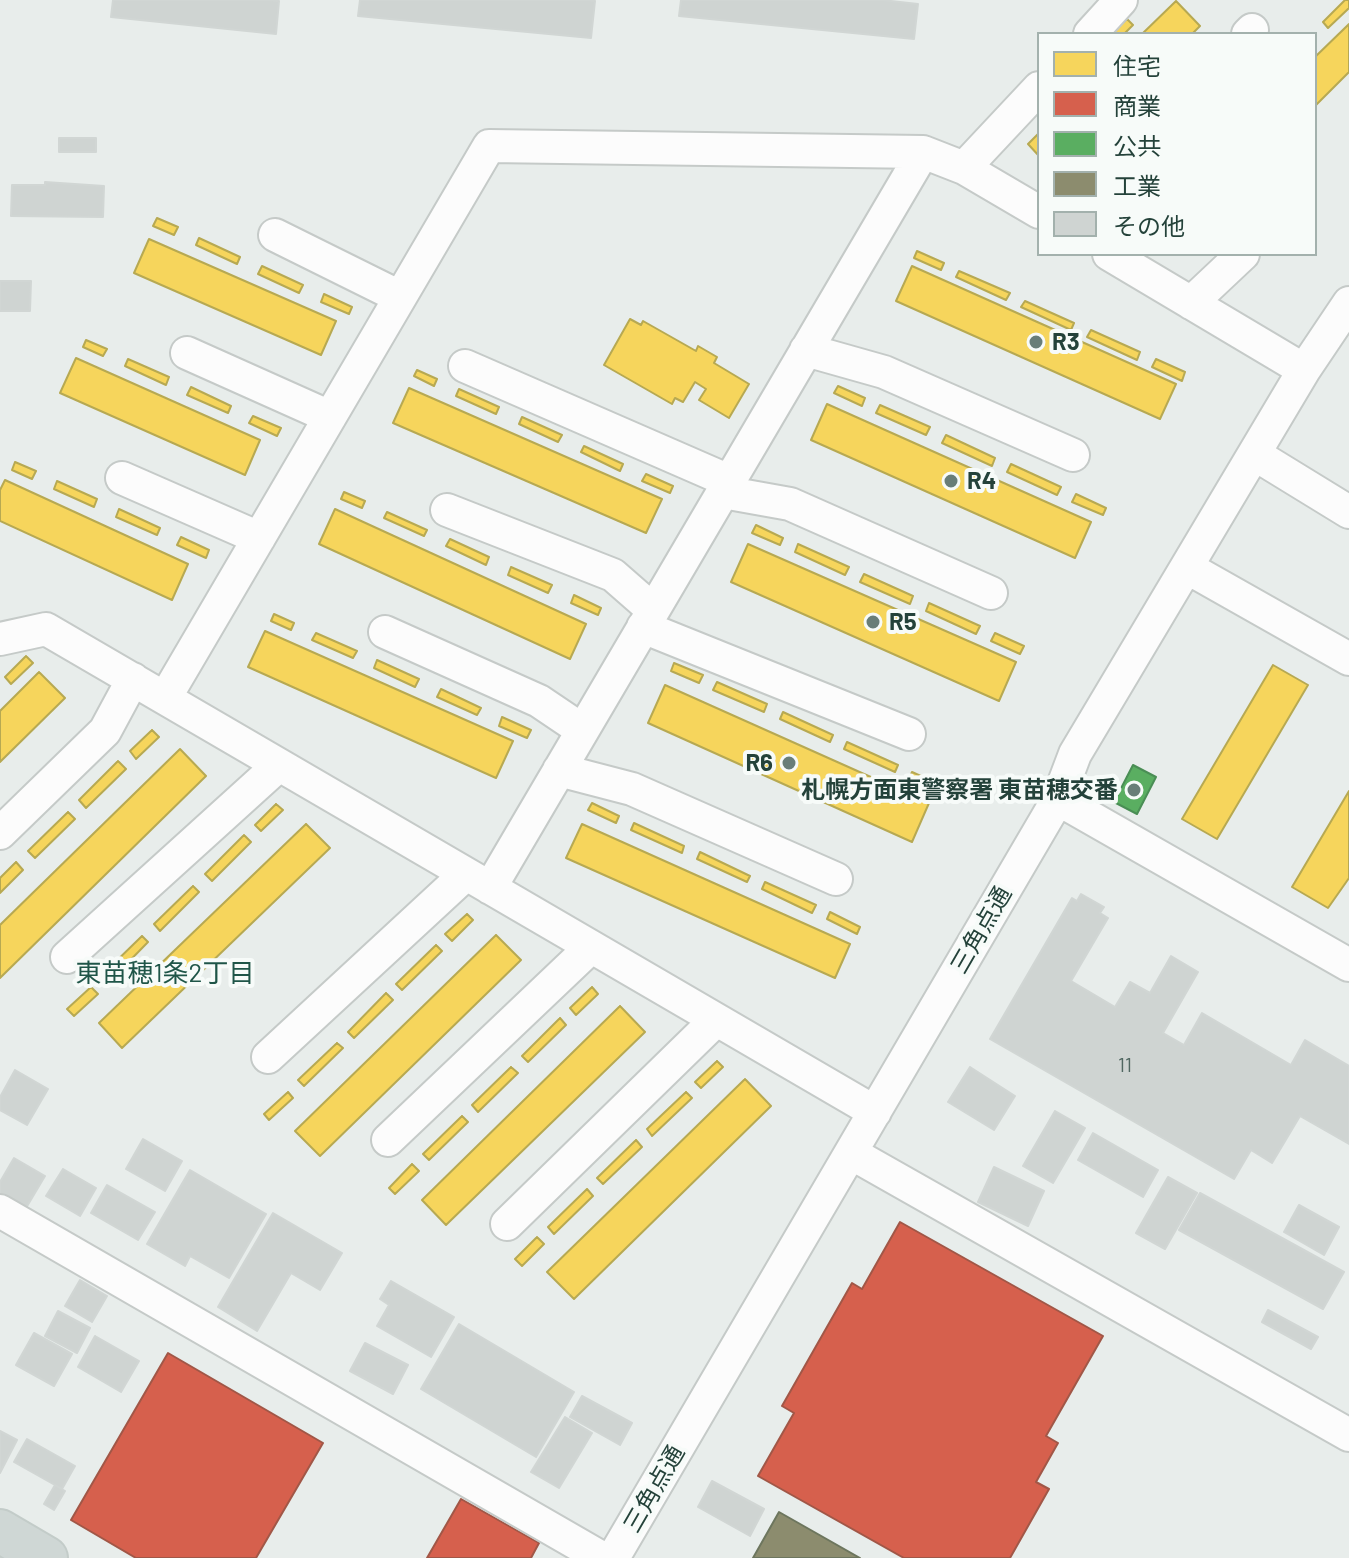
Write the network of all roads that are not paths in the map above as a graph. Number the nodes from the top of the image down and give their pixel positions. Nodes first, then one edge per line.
1 (1121, 0) edge
2 (1092, 32) edge
3 (1037, 90) edge
4 (923, 152) junction
5 (964, 168) junction
6 (1037, 211) edge
7 (275, 235) dead end
8 (1112, 256) edge
9 (1241, 256) edge
10 (400, 297) junction
11 (1191, 303) junction
12 (1349, 303) edge
13 (806, 350) junction
14 (187, 353) dead end
15 (465, 366) dead end
16 (1304, 370) junction
17 (330, 417) junction
18 (1073, 455) dead end
19 (1256, 455) junction
20 (122, 478) dead end
21 (726, 486) junction
22 (447, 510) dead end
23 (1349, 512) edge
24 (259, 538) junction
25 (1188, 568) junction
26 (991, 593) dead end
27 (648, 618) junction
28 (385, 632) dead end
29 (0, 639) edge
30 (1349, 659) edge
31 (133, 679) junction
32 (165, 698) junction
33 (582, 730) junction
34 (909, 734) dead end
35 (279, 765) junction
36 (559, 770) junction
37 (1058, 799) junction
38 (0, 833) edge
39 (836, 879) dead end
40 (478, 881) junction
41 (591, 947) junction
42 (67, 957) dead end
43 (1349, 965) edge
44 (716, 1020) junction
45 (268, 1057) dead end
46 (875, 1112) junction
47 (388, 1140) dead end
48 (851, 1153) junction
49 (0, 1211) edge
50 (507, 1224) dead end
51 (1349, 1435) edge
52 (0, 1531) edge
53 (46, 1558) edge
54 (602, 1558) edge
55 (613, 1558) edge

1 - 2 street
3 - 5 street
4 - 5 street
4 - 10 street
4 - 13 street
5 - 6 street
7 - 10 street
8 - 11 street
9 - 11 street
10 - 17 street
11 - 16 street
12 - 16 street, 三角点通
13 - 18 street
13 - 21 street
14 - 17 street
15 - 21 street
16 - 19 street, 三角点通
17 - 24 street
19 - 23 street
19 - 25 street, 三角点通
20 - 24 street
21 - 26 street
21 - 27 street
22 - 27 street
24 - 32 street
25 - 30 street
25 - 37 street, 三角点通
27 - 33 street
27 - 34 street
28 - 33 street
29 - 31 street
31 - 32 street
31 - 38 street
32 - 35 street
33 - 36 street
35 - 40 street
35 - 42 street
36 - 39 street
36 - 40 street
37 - 43 street
37 - 46 street, 三角点通
40 - 41 street
40 - 45 street
41 - 44 street
41 - 47 street
44 - 46 street
44 - 50 street
46 - 48 street, 三角点通
48 - 51 street
48 - 55 street, 三角点通
49 - 54 street
52 - 53 main road

